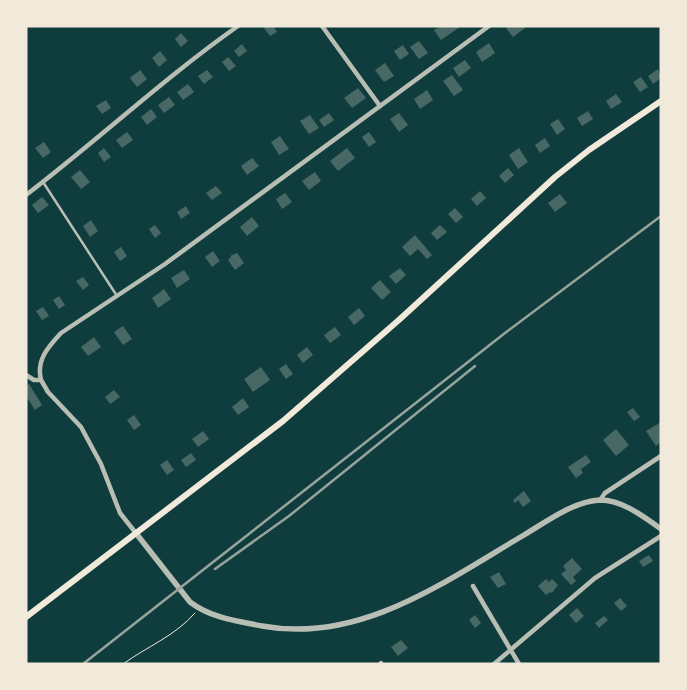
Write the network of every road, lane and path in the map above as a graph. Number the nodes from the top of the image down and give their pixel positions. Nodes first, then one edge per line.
1 (238, 26) edge
2 (322, 26) edge
3 (489, 26) edge
4 (661, 101) edge
5 (380, 106) junction
6 (43, 182) junction
7 (26, 195) edge
8 (117, 297) junction
9 (26, 375) edge
10 (40, 380) junction
11 (661, 456) edge
12 (600, 500) junction
13 (661, 528) edge
14 (135, 532) junction
15 (661, 536) edge
16 (473, 586) dead end
17 (198, 609) junction
18 (26, 617) edge
19 (511, 650) junction
20 (124, 664) edge
21 (494, 664) edge
22 (519, 664) edge

1 - 6 street
2 - 5 street
3 - 5 street
4 - 14 main road
5 - 8 street
6 - 7 street
6 - 8 lane
8 - 10 street
9 - 10 street
10 - 14 street
11 - 12 street
12 - 13 street
12 - 17 street
14 - 17 street
14 - 18 main road
15 - 19 street
16 - 19 street
17 - 20 path
19 - 21 street
19 - 22 street

